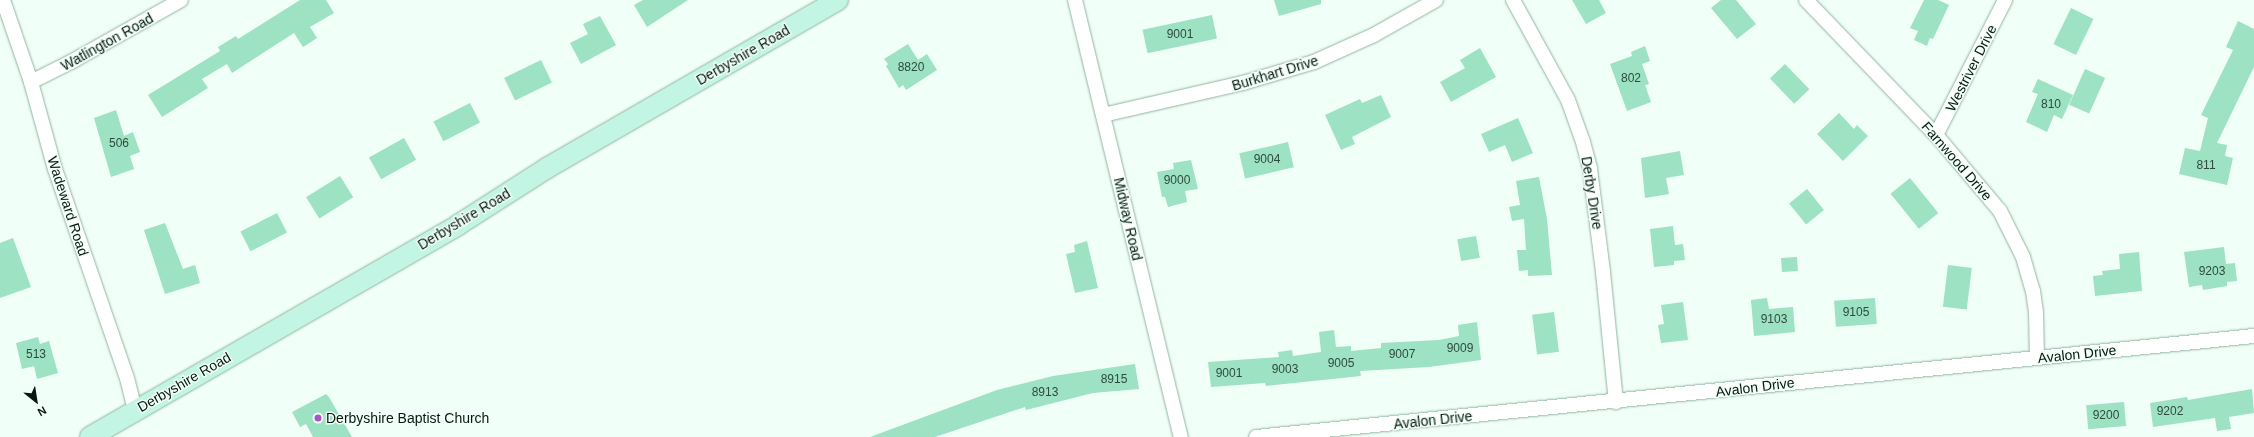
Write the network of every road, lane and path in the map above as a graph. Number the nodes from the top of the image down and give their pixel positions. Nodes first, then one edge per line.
1 (4, 0) edge
2 (181, 0) edge
3 (838, 0) edge
4 (1075, 0) edge
5 (1436, 0) edge
6 (1513, 0) edge
7 (1806, 0) edge
8 (2005, 0) edge
9 (31, 82) junction
10 (1103, 115) junction
11 (1936, 135) junction
12 (2254, 336) edge
13 (2037, 358) junction
14 (1616, 402) junction
15 (135, 411) junction
16 (90, 437) edge
17 (1181, 437) edge
18 (1256, 437) edge

1 - 9 street, Wadeward Road
2 - 9 street, Watlington Road
3 - 15 street, Derbyshire Road
4 - 10 street, Midway Road
5 - 10 street, Burkhart Drive
6 - 14 street, Derby Drive
7 - 11 street, Farnwood Drive
8 - 11 street, Westriver Drive
9 - 15 street, Wadeward Road
10 - 17 street, Midway Road
11 - 13 street, Farnwood Drive
12 - 13 street, Avalon Drive
13 - 14 street, Avalon Drive
14 - 18 street, Avalon Drive
15 - 16 street, Derbyshire Road

